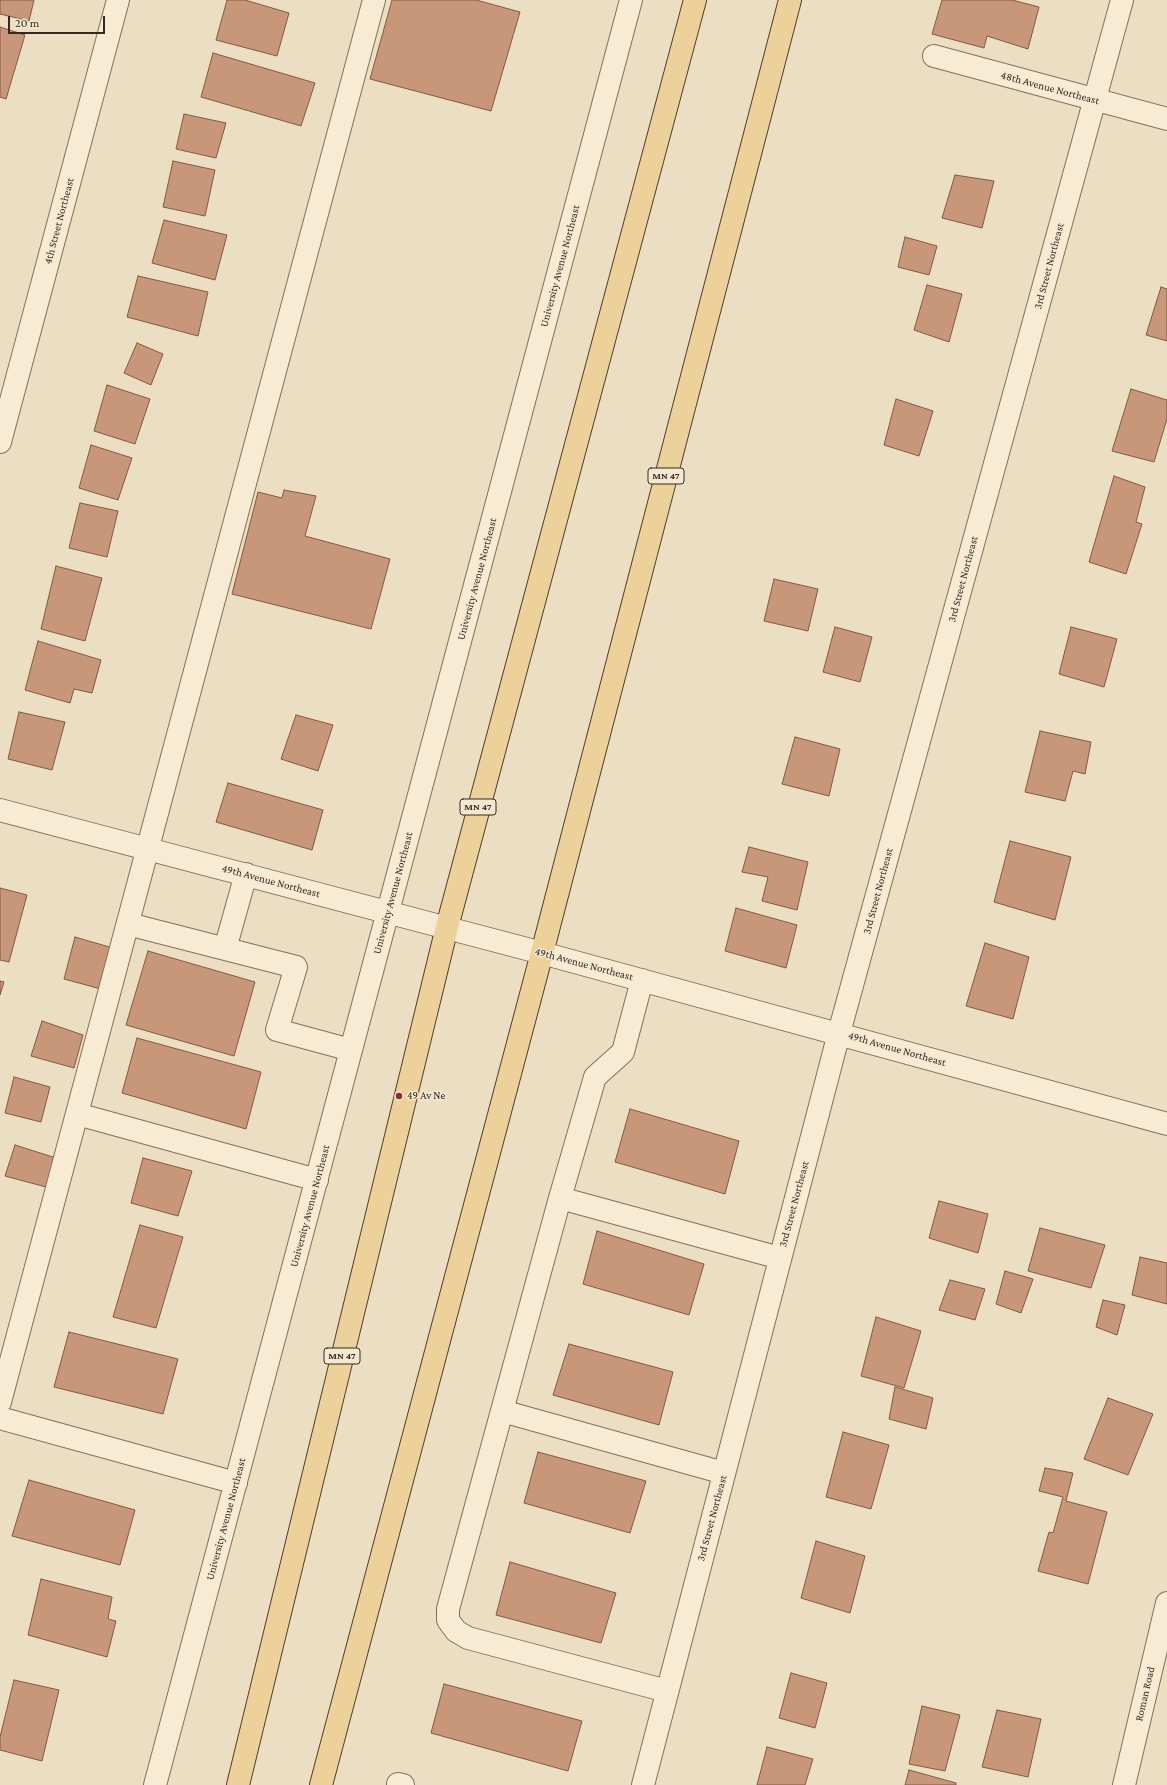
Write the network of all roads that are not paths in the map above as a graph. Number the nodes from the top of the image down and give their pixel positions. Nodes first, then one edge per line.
1 (118, 0) edge
2 (374, 0) edge
3 (631, 0) edge
4 (695, 0) edge
5 (790, 0) edge
6 (1122, 0) edge
7 (934, 56) dead end
8 (1094, 99) junction
9 (1167, 119) edge
10 (0, 442) edge
11 (0, 810) edge
12 (148, 849) junction
13 (246, 874) junction
14 (388, 912) junction
15 (128, 924) junction
16 (447, 927) junction
17 (225, 949) junction
18 (542, 953) junction
19 (642, 980) junction
20 (839, 1033) junction
21 (351, 1050) junction
22 (77, 1114) junction
23 (1167, 1124) edge
24 (317, 1180) junction
25 (560, 1198) junction
26 (780, 1258) junction
27 (0, 1402) edge
28 (502, 1411) junction
29 (0, 1418) edge
30 (724, 1473) junction
31 (236, 1483) junction
32 (1166, 1610) edge
33 (667, 1691) junction
34 (155, 1785) edge
35 (238, 1785) edge
36 (321, 1785) edge
37 (643, 1785) edge
38 (1124, 1785) edge

1 - 10 street, 4th Street Northeast
2 - 12 street
3 - 14 street, University Avenue Northeast
4 - 16 main road, MN 47
5 - 18 main road, MN 47
6 - 8 street, 3rd Street Northeast
7 - 8 street, 48th Avenue Northeast
8 - 9 street, 48th Avenue Northeast
8 - 20 street, 3rd Street Northeast
11 - 12 street, 49th Avenue Northeast
12 - 13 street, 49th Avenue Northeast
12 - 15 street
13 - 14 street, 49th Avenue Northeast
13 - 17 street
14 - 16 street, 49th Avenue Northeast
14 - 21 street, University Avenue Northeast
15 - 17 street
15 - 22 street
16 - 18 street, 49th Avenue Northeast
16 - 35 main road, MN 47
17 - 21 street
18 - 19 street, 49th Avenue Northeast
18 - 36 main road, MN 47
19 - 20 street, 49th Avenue Northeast
19 - 25 street
20 - 23 street, 49th Avenue Northeast
20 - 26 street, 3rd Street Northeast
21 - 24 street, University Avenue Northeast
22 - 24 street
22 - 27 street
24 - 31 street, University Avenue Northeast
25 - 26 street
25 - 28 street
26 - 30 street, 3rd Street Northeast
28 - 30 street
28 - 33 street
29 - 31 street
30 - 33 street, 3rd Street Northeast
31 - 34 street, University Avenue Northeast
32 - 38 street, Roman Road
33 - 37 street, 3rd Street Northeast

